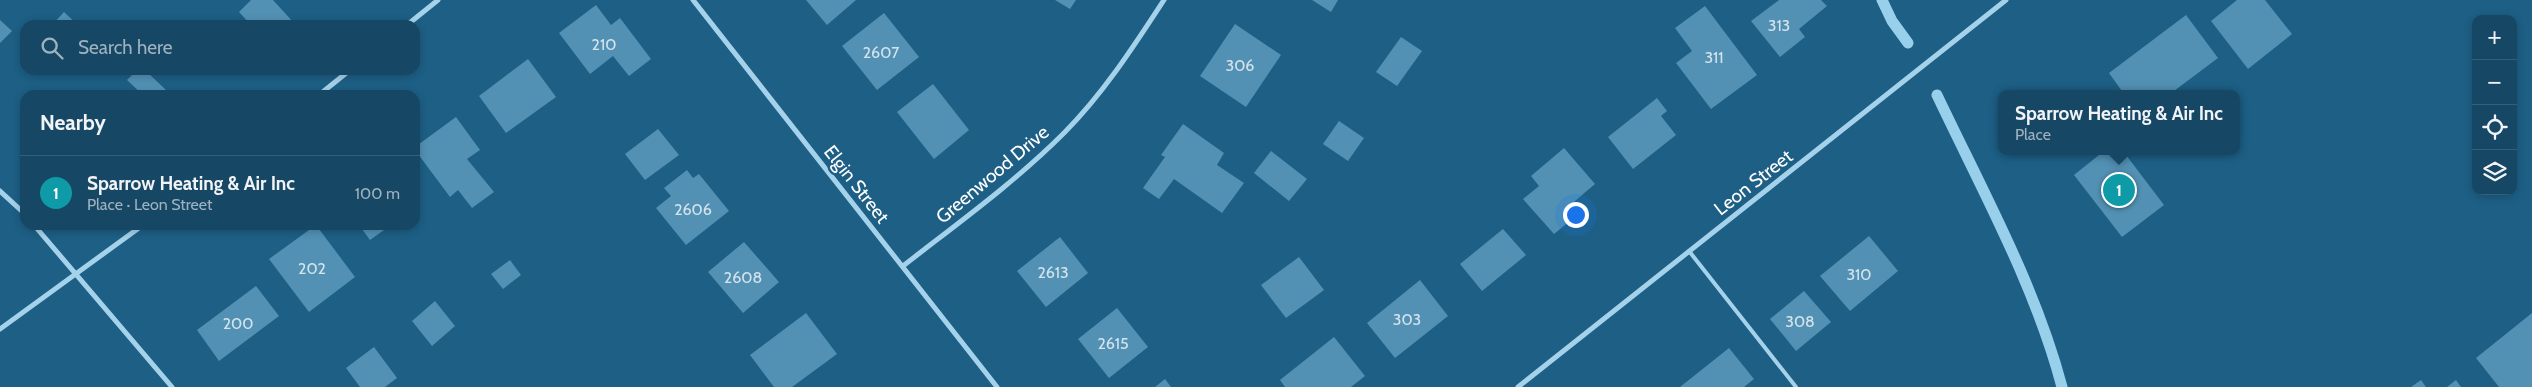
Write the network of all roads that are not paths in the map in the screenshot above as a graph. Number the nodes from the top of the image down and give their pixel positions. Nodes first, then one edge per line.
1 (438, 0) edge
2 (693, 0) edge
3 (1164, 0) edge
4 (2006, 0) edge
5 (413, 20) edge
6 (344, 75) edge
7 (325, 90) edge
8 (0, 191) edge
9 (20, 209) edge
10 (38, 230) edge
11 (136, 230) edge
12 (1689, 251) junction
13 (903, 266) junction
14 (76, 274) junction
15 (0, 329) edge
16 (172, 387) edge
17 (997, 387) edge
18 (1518, 387) edge
19 (1796, 387) edge

1 - 5 street
2 - 13 street, Elgin Street
3 - 13 street, Greenwood Drive
4 - 12 street, Leon Street
6 - 7 street
8 - 9 street
10 - 14 street
11 - 14 street
12 - 18 street, Leon Street
12 - 19 lane
13 - 17 street, Elgin Street
14 - 15 street
14 - 16 street

